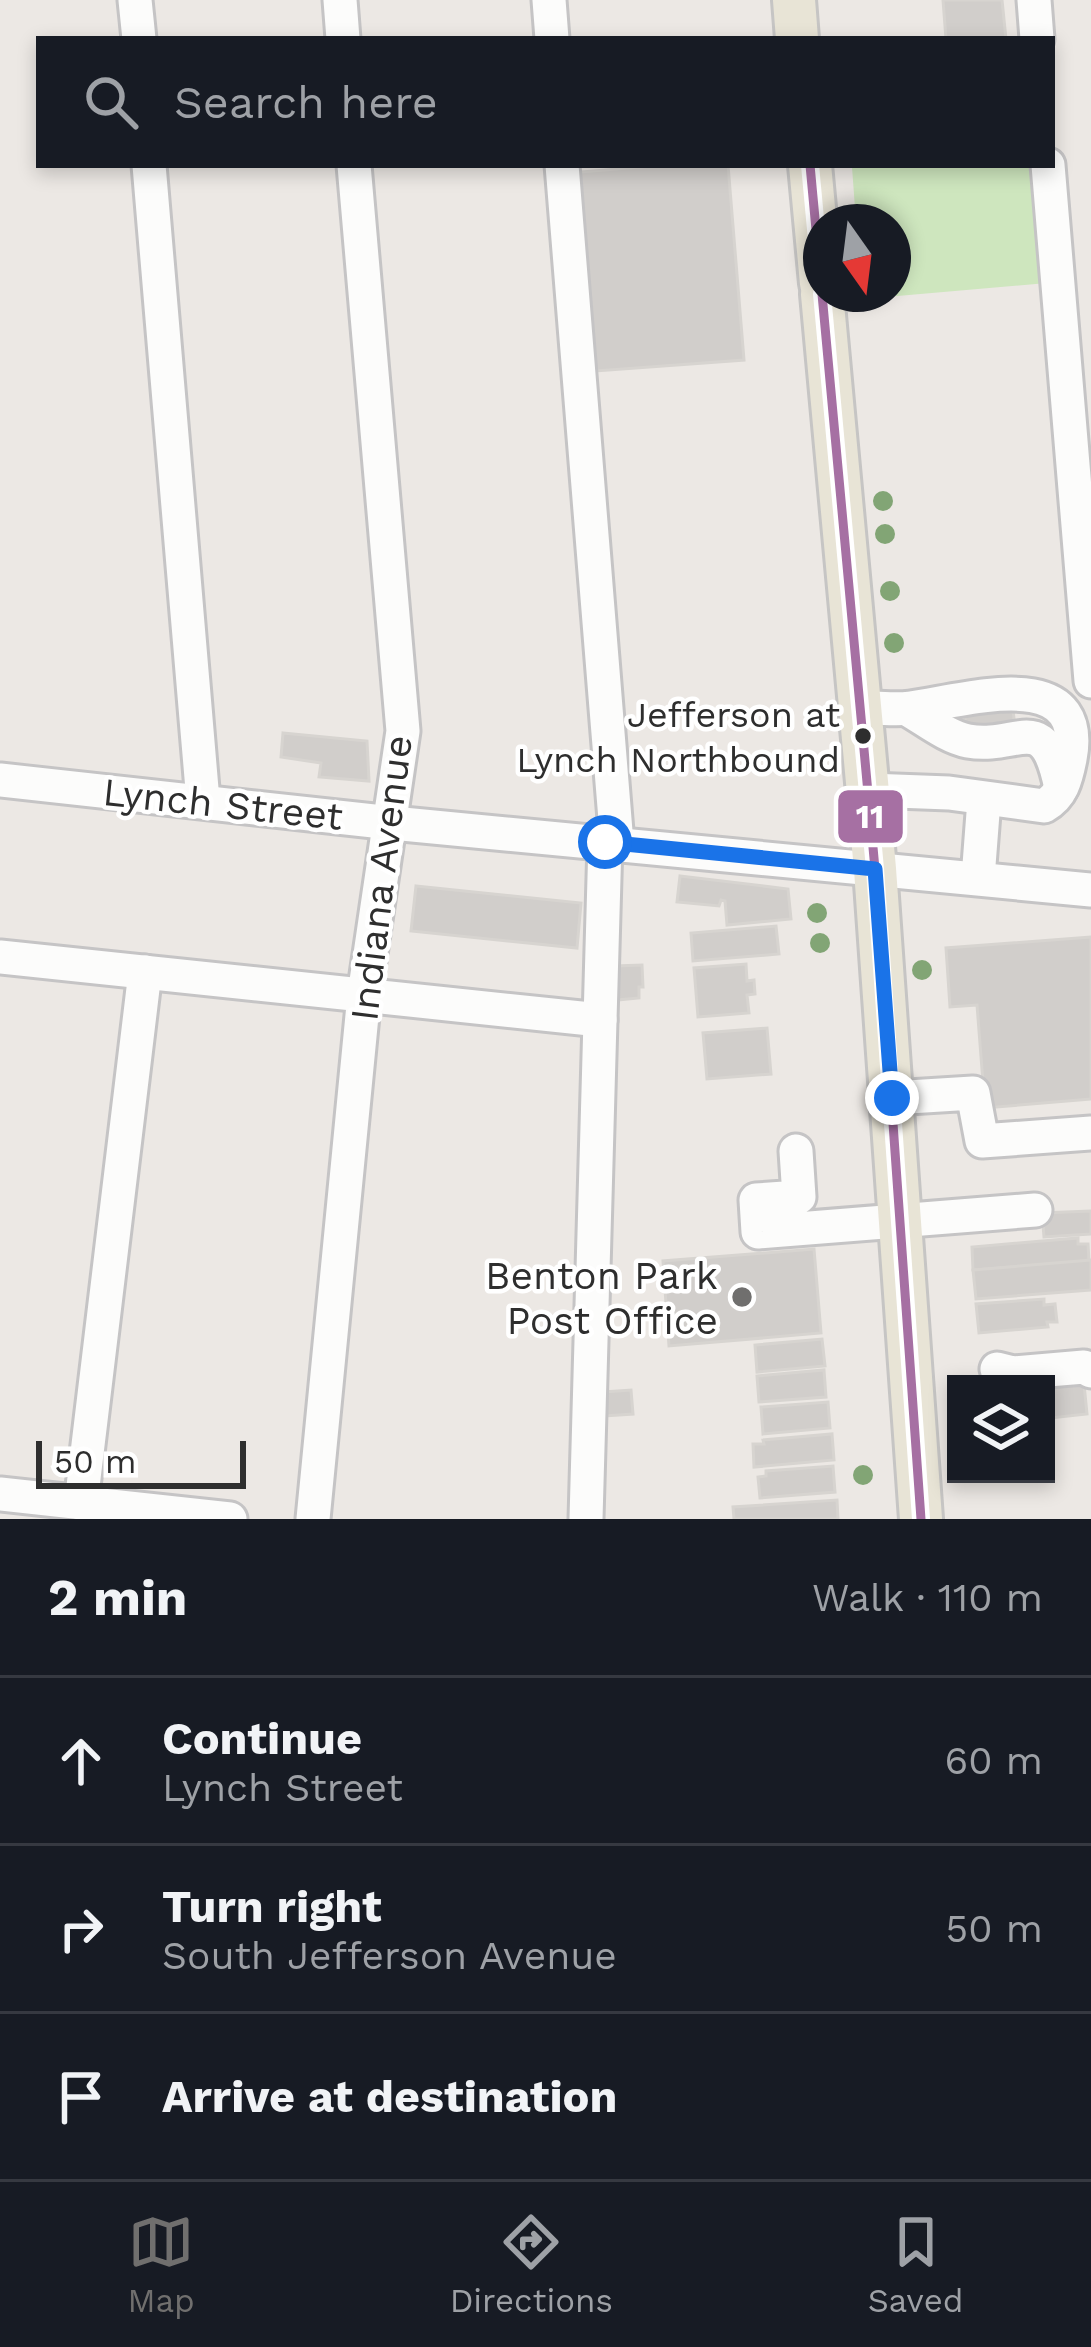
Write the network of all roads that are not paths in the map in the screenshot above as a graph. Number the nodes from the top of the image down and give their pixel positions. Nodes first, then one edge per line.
1 (135, 0) edge
2 (340, 0) edge
3 (549, 0) edge
4 (794, 0) edge
5 (1034, 0) edge
6 (139, 36) edge
7 (343, 36) edge
8 (552, 36) edge
9 (797, 36) edge
10 (1037, 36) edge
11 (149, 168) edge
12 (354, 168) edge
13 (562, 168) edge
14 (810, 168) edge
15 (1048, 168) edge
16 (814, 204) edge
17 (824, 312) edge
18 (1091, 681) edge
19 (862, 707) junction
20 (0, 780) edge
21 (869, 790) junction
22 (983, 800) junction
23 (203, 801) junction
24 (392, 823) junction
25 (611, 843) junction
26 (875, 869) junction
27 (978, 878) junction
28 (1091, 890) edge
29 (0, 957) edge
30 (145, 972) junction
31 (364, 994) junction
32 (600, 1020) junction
33 (892, 1098) junction
34 (1091, 1133) edge
35 (796, 1151) dead end
36 (1035, 1210) dead end
37 (900, 1220) junction
38 (997, 1369) dead end
39 (1091, 1371) edge
40 (0, 1494) edge
41 (81, 1503) junction
42 (230, 1519) edge
43 (313, 1519) edge
44 (586, 1519) edge
45 (921, 1519) edge

1 - 6 street
2 - 7 street
3 - 8 street
4 - 9 main road
5 - 10 street
11 - 23 street
12 - 24 street, Indiana Avenue
13 - 25 street
14 - 16 main road
15 - 18 street
17 - 19 main road
19 - 21 main road
19 - 22 street
20 - 23 street, Lynch Street
21 - 22 street
21 - 26 main road
22 - 27 street
23 - 24 street, Lynch Street
24 - 25 street, Lynch Street
24 - 31 street, Indiana Avenue
25 - 26 street, Lynch Street
25 - 32 street
26 - 27 street, Lynch Street
26 - 33 main road
27 - 28 street, Lynch Street
29 - 30 street
30 - 31 street
30 - 41 street
31 - 32 street
31 - 43 street, Indiana Avenue
32 - 44 street
33 - 34 street
33 - 37 main road
35 - 37 street
36 - 37 street
37 - 45 main road
38 - 39 street
40 - 41 street
41 - 42 street

